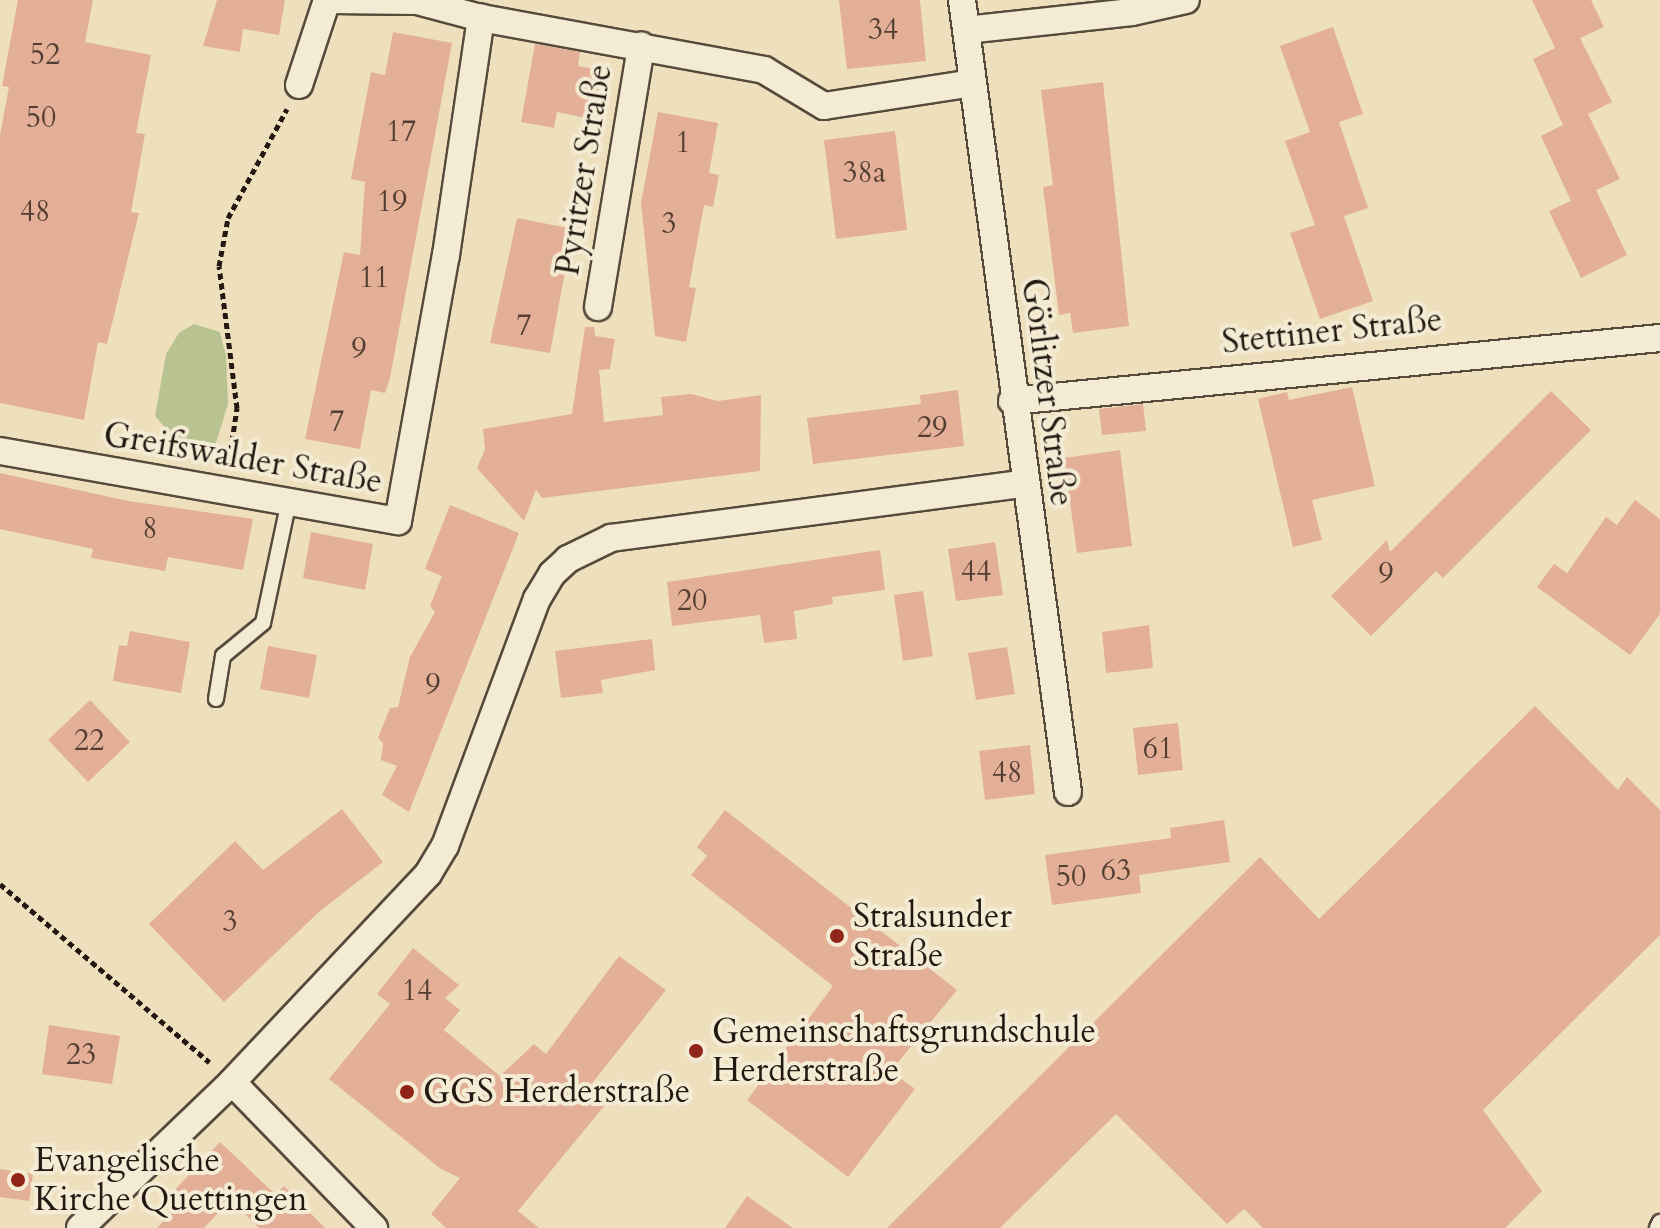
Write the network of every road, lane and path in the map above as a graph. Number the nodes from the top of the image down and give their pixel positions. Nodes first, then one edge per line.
1 (329, 0) edge
2 (962, 0) edge
3 (1186, 0) edge
4 (481, 18) junction
5 (966, 30) junction
6 (641, 46) junction
7 (972, 83) junction
8 (299, 85) joint
9 (598, 307) dead end
10 (1660, 338) edge
11 (1012, 401) junction
12 (0, 451) edge
13 (1023, 484) junction
14 (224, 494) junction
15 (288, 505) junction
16 (216, 699) dead end
17 (1068, 792) dead end
18 (0, 884) edge
19 (232, 1082) junction
20 (1660, 1222) edge
21 (80, 1228) edge
22 (374, 1228) edge
23 (1657, 1228) edge

1 - 4 street, Pyritzer Straße
1 - 8 street, Pyritzer Straße
2 - 5 street, Görlitzer Straße
3 - 5 street
4 - 6 street, Pyritzer Straße
4 - 15 street, Greifswalder Straße
5 - 7 street, Görlitzer Straße
6 - 7 street, Pyritzer Straße
6 - 9 street, Pyritzer Straße
7 - 11 street, Görlitzer Straße
8 - 14 path
10 - 11 street, Stettiner Straße
11 - 13 street, Görlitzer Straße
12 - 14 street, Greifswalder Straße
13 - 17 street, Görlitzer Straße
13 - 19 street
14 - 15 street, Greifswalder Straße
15 - 16 lane
18 - 19 path
19 - 21 street
19 - 22 street
20 - 23 lane

